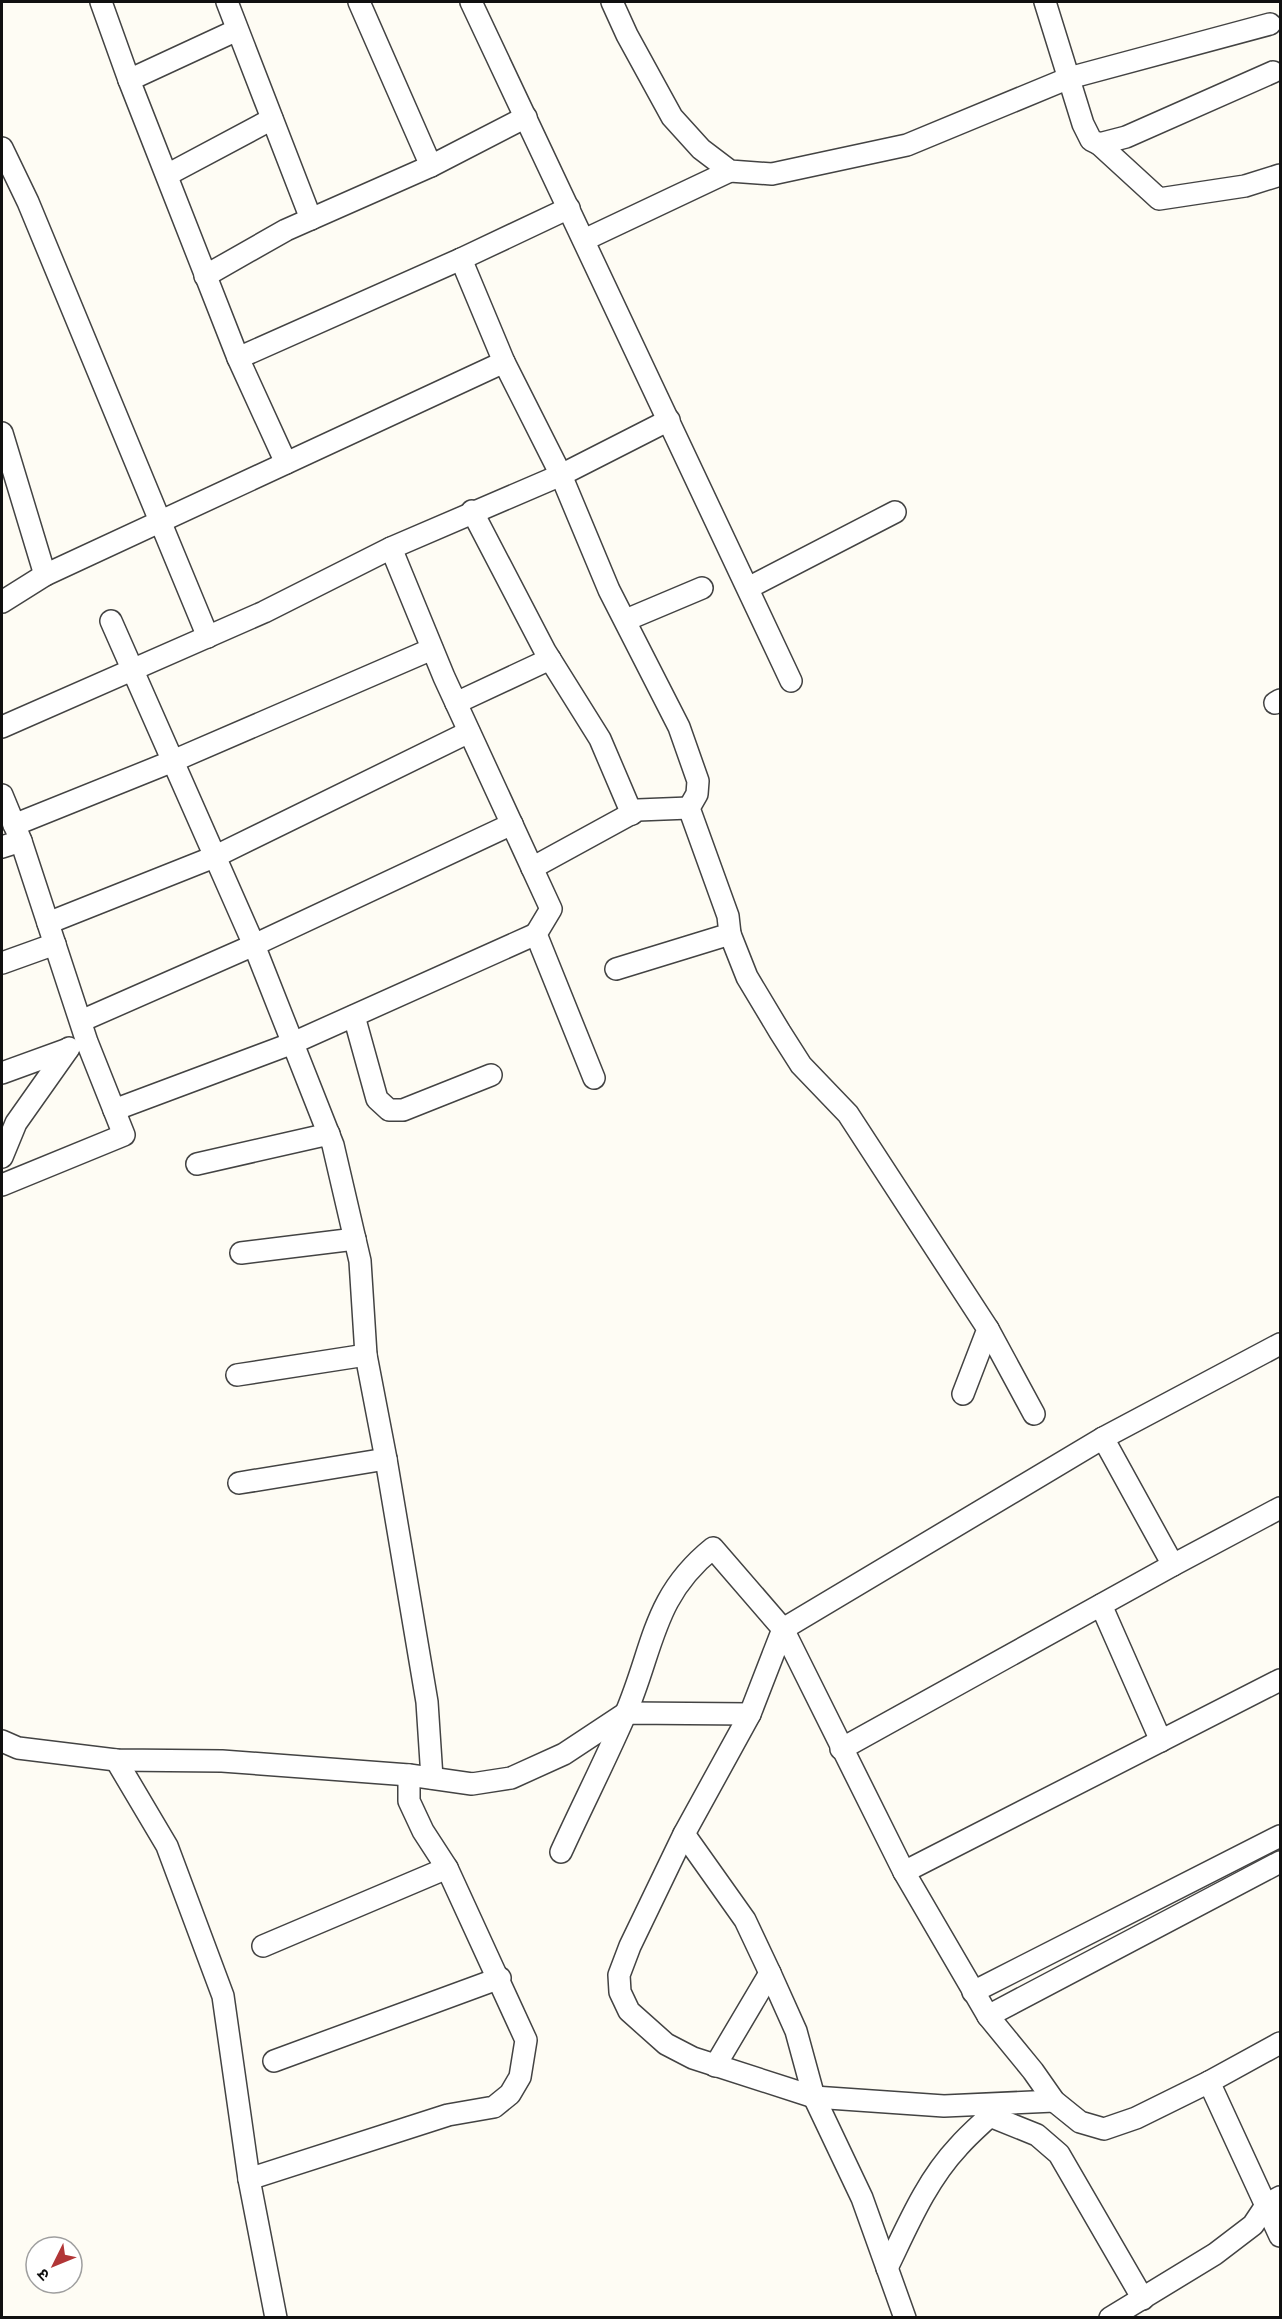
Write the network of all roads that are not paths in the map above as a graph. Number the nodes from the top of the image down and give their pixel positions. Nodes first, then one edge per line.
1 (101, 2) edge
2 (227, 2) edge
3 (359, 2) edge
4 (471, 2) edge
5 (612, 2) edge
6 (1045, 2) edge
7 (1270, 24) dead end
8 (237, 30) junction
9 (1273, 72) dead end
10 (1069, 78) junction
11 (129, 81) junction
12 (526, 117) junction
13 (272, 119) junction
14 (1099, 144) junction
15 (2, 148) edge
16 (431, 166) junction
17 (730, 171) junction
18 (167, 175) junction
19 (1281, 175) edge
20 (569, 208) junction
21 (311, 219) junction
22 (584, 240) junction
23 (461, 260) junction
24 (205, 276) junction
25 (238, 358) junction
26 (504, 362) junction
27 (669, 420) junction
28 (2, 434) edge
29 (286, 463) junction
30 (561, 475) junction
31 (472, 511) junction
32 (895, 512) dead end
33 (160, 522) junction
34 (392, 548) junction
35 (45, 575) junction
36 (702, 588) dead end
37 (748, 588) junction
38 (2, 602) edge
39 (626, 620) junction
40 (111, 621) dead end
41 (208, 637) junction
42 (432, 649) junction
43 (550, 659) junction
44 (133, 670) junction
45 (791, 681) dead end
46 (456, 703) junction
47 (2, 727) edge
48 (469, 732) junction
49 (173, 761) junction
50 (2, 795) edge
51 (690, 808) junction
52 (632, 814) junction
53 (512, 824) junction
54 (12, 838) edge
55 (214, 857) junction
56 (532, 868) junction
57 (48, 923) junction
58 (536, 934) junction
59 (730, 934) junction
60 (55, 944) junction
61 (254, 945) junction
62 (2, 963) edge
63 (616, 969) dead end
64 (354, 1016) junction
65 (81, 1021) junction
66 (293, 1043) junction
67 (78, 1045) junction
68 (2, 1073) edge
69 (491, 1075) dead end
70 (594, 1078) dead end
71 (114, 1110) junction
72 (329, 1134) junction
73 (2, 1157) edge
74 (196, 1164) dead end
75 (2, 1185) edge
76 (355, 1239) junction
77 (241, 1252) dead end
78 (988, 1329) junction
79 (1281, 1344) edge
80 (366, 1355) junction
81 (237, 1375) dead end
82 (963, 1394) dead end
83 (1034, 1414) dead end
84 (1103, 1438) junction
85 (386, 1459) junction
86 (239, 1483) dead end
87 (1279, 1513) edge
88 (1173, 1565) junction
89 (1101, 1605) junction
90 (783, 1629) junction
91 (1281, 1680) edge
92 (626, 1713) junction
93 (750, 1714) junction
94 (2, 1741) edge
95 (1161, 1741) junction
96 (841, 1749) junction
97 (116, 1760) junction
98 (409, 1775) junction
99 (432, 1778) junction
100 (684, 1833) junction
101 (1281, 1836) edge
102 (561, 1852) dead end
103 (1281, 1862) edge
104 (447, 1868) junction
105 (904, 1872) junction
106 (263, 1946) dead end
107 (770, 1973) junction
108 (500, 1978) junction
109 (973, 1992) junction
110 (988, 2016) junction
111 (1281, 2043) edge
112 (274, 2061) dead end
113 (715, 2066) junction
114 (1209, 2082) junction
115 (814, 2097) junction
116 (1054, 2101) junction
117 (996, 2110) junction
118 (249, 2179) junction
119 (1274, 2200) edge
120 (1253, 2225) junction
121 (1279, 2227) edge
122 (887, 2268) junction
123 (1143, 2299) junction
124 (276, 2318) edge
125 (905, 2318) edge
126 (1110, 2318) edge

1 - 11 street
2 - 8 street
3 - 16 street
4 - 12 street
5 - 17 street
6 - 10 street
7 - 10 street
8 - 11 street
8 - 13 street
9 - 14 street
10 - 14 street
10 - 17 street
11 - 18 street
12 - 16 street
12 - 20 street
13 - 18 street
13 - 21 street
14 - 19 street
15 - 33 street
16 - 21 street
17 - 22 street
18 - 24 street
20 - 22 street
20 - 23 street
21 - 24 street
22 - 27 street
23 - 25 street
23 - 26 street
24 - 25 street
25 - 29 street
26 - 29 street
26 - 30 street
27 - 30 street
27 - 37 street
28 - 35 street
29 - 33 street
30 - 31 street
30 - 39 street
31 - 34 street
31 - 43 street
32 - 37 street
33 - 35 street
33 - 41 street
34 - 41 street
34 - 42 street
35 - 38 street
36 - 39 street
37 - 45 street
39 - 51 street
40 - 44 street
41 - 44 street
42 - 46 street
42 - 49 street
43 - 46 street
43 - 52 street
44 - 47 street
44 - 49 street
46 - 48 street
48 - 53 street
48 - 55 street
49 - 54 street
49 - 55 street
50 - 54 street
51 - 52 street
51 - 59 street
52 - 56 street
53 - 56 street
53 - 61 street
54 - 57 street
55 - 57 street
55 - 61 street
56 - 58 street
57 - 60 street
58 - 64 street
58 - 70 street
59 - 63 street
59 - 78 street
60 - 62 street
60 - 65 street
61 - 65 street
61 - 66 street
64 - 66 street
64 - 69 street
65 - 67 street
66 - 71 street
66 - 72 street
67 - 68 street
67 - 71 street
67 - 73 street
71 - 75 street
72 - 74 street
72 - 76 street
76 - 77 street
76 - 80 street
78 - 82 street
78 - 83 street
79 - 84 street
80 - 81 street
80 - 85 street
84 - 88 street
84 - 90 street
85 - 86 street
85 - 99 street
87 - 88 street
88 - 89 street
89 - 95 street
89 - 96 street
90 - 92 street
90 - 93 street
90 - 96 street
91 - 95 street
92 - 93 street
92 - 99 street
92 - 102 street
93 - 100 street
94 - 97 street
95 - 105 street
96 - 105 street
97 - 98 street
97 - 118 street
98 - 99 street
98 - 104 street
100 - 107 street
100 - 113 street
101 - 109 street
103 - 110 street
104 - 106 street
104 - 108 street
105 - 109 street
107 - 113 street
107 - 115 street
108 - 112 street
108 - 118 street
109 - 110 street
110 - 116 street
111 - 114 street
113 - 115 street
114 - 116 street
114 - 119 street
115 - 117 street
115 - 122 street
116 - 117 street
117 - 122 street
117 - 123 street
118 - 124 street
119 - 120 street
119 - 121 street
120 - 121 street
120 - 123 street
122 - 125 street
123 - 126 street

